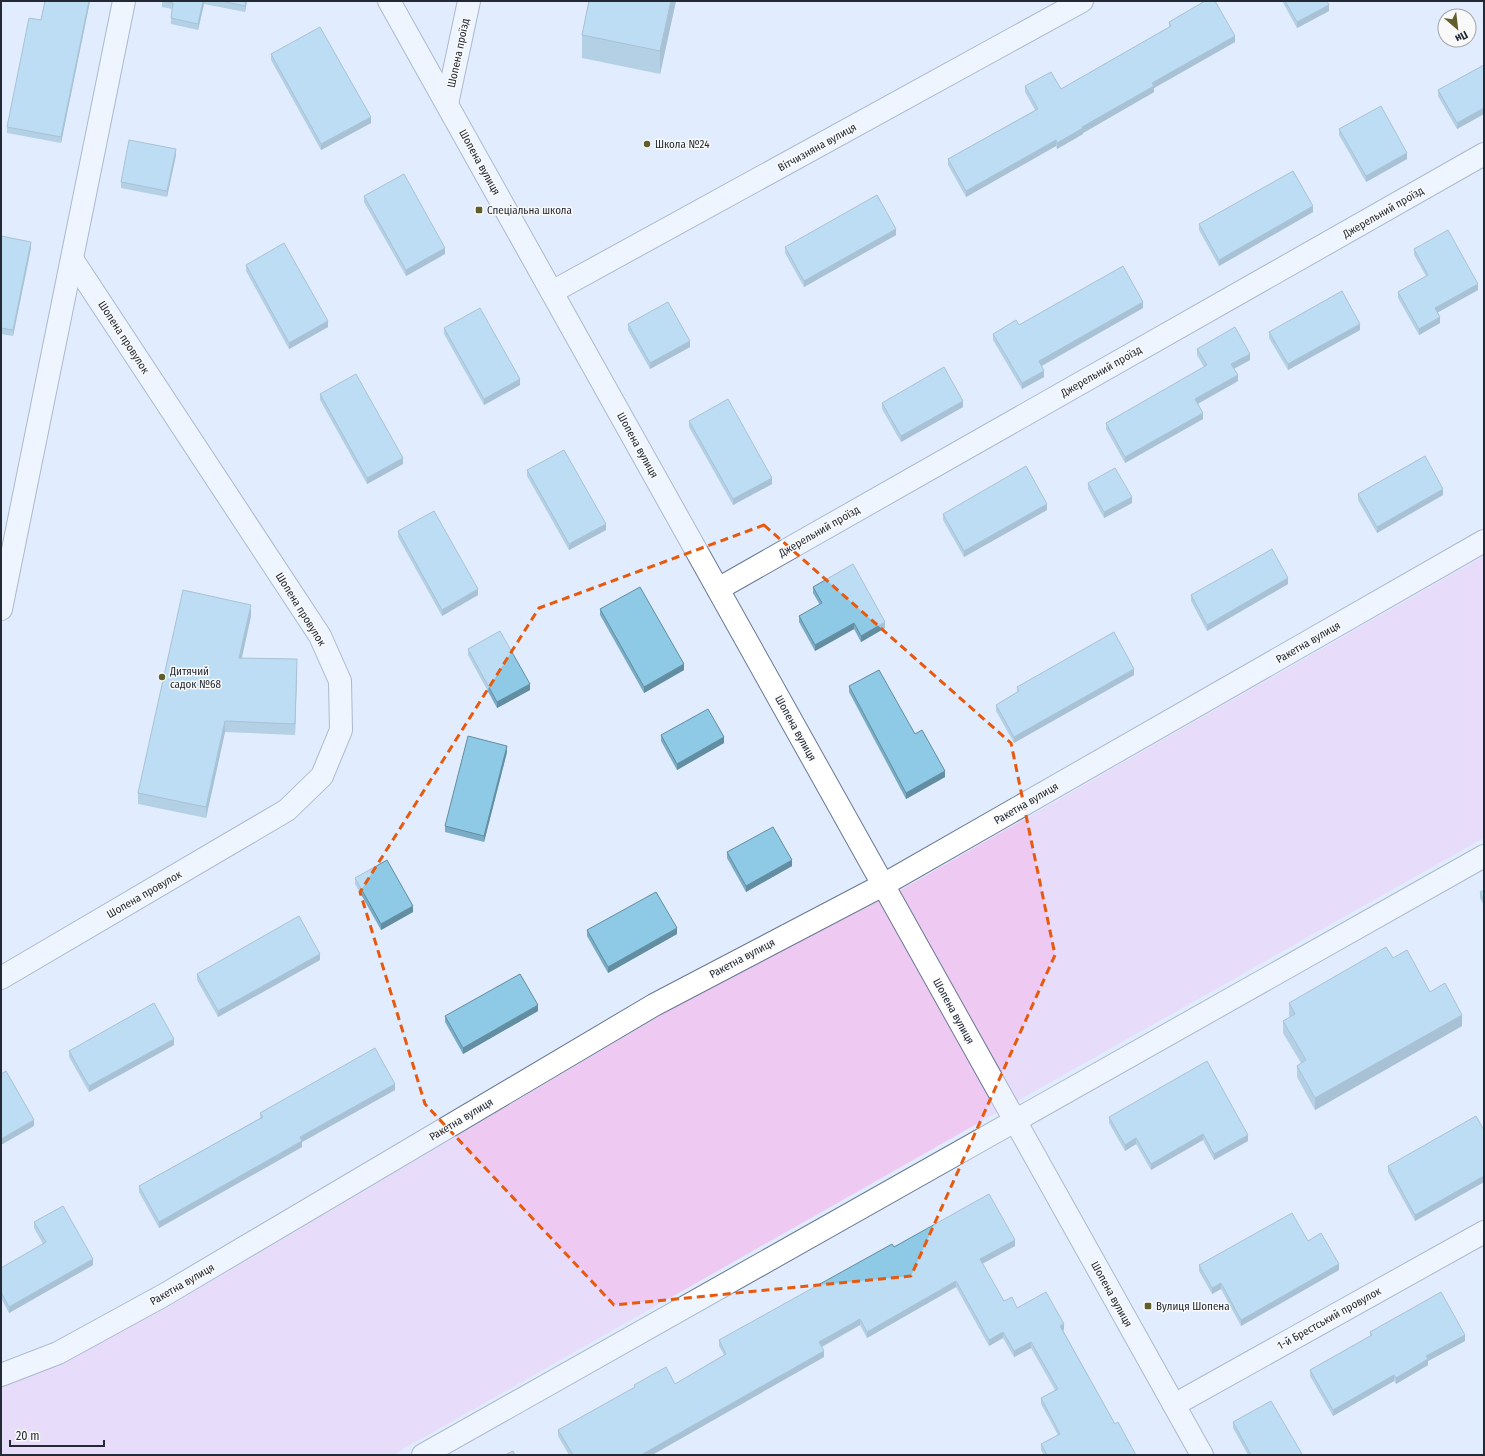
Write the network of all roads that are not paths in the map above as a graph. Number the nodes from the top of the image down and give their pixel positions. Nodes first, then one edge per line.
1 (124, 1) edge
2 (389, 1) edge
3 (469, 1) edge
4 (1082, 1) edge
5 (447, 104) junction
6 (1484, 154) edge
7 (72, 259) junction
8 (552, 292) junction
9 (1484, 541) edge
10 (718, 589) junction
11 (1, 609) edge
12 (1484, 856) edge
13 (883, 885) junction
14 (1, 978) edge
15 (1015, 1120) junction
16 (1484, 1232) edge
17 (1, 1375) edge
18 (1174, 1405) junction
19 (424, 1455) edge
20 (1202, 1455) edge

1 - 7 street
2 - 5 street, Шопена вулиця
3 - 5 street, Шопена проїзд
4 - 8 street, Вітчизняна вулиця
5 - 8 street, Шопена вулиця
6 - 10 street, Джерельний проїзд
7 - 11 street
7 - 14 street, Шопена провулок
8 - 10 street, Шопена вулиця
9 - 13 street, Ракетна вулиця
10 - 13 street, Шопена вулиця
12 - 15 street
13 - 15 street, Шопена вулиця
13 - 17 street, Ракетна вулиця
15 - 18 street, Шопена вулиця
15 - 19 street
16 - 18 street, 1-й Брестський провулок
18 - 20 street, Шопена вулиця

